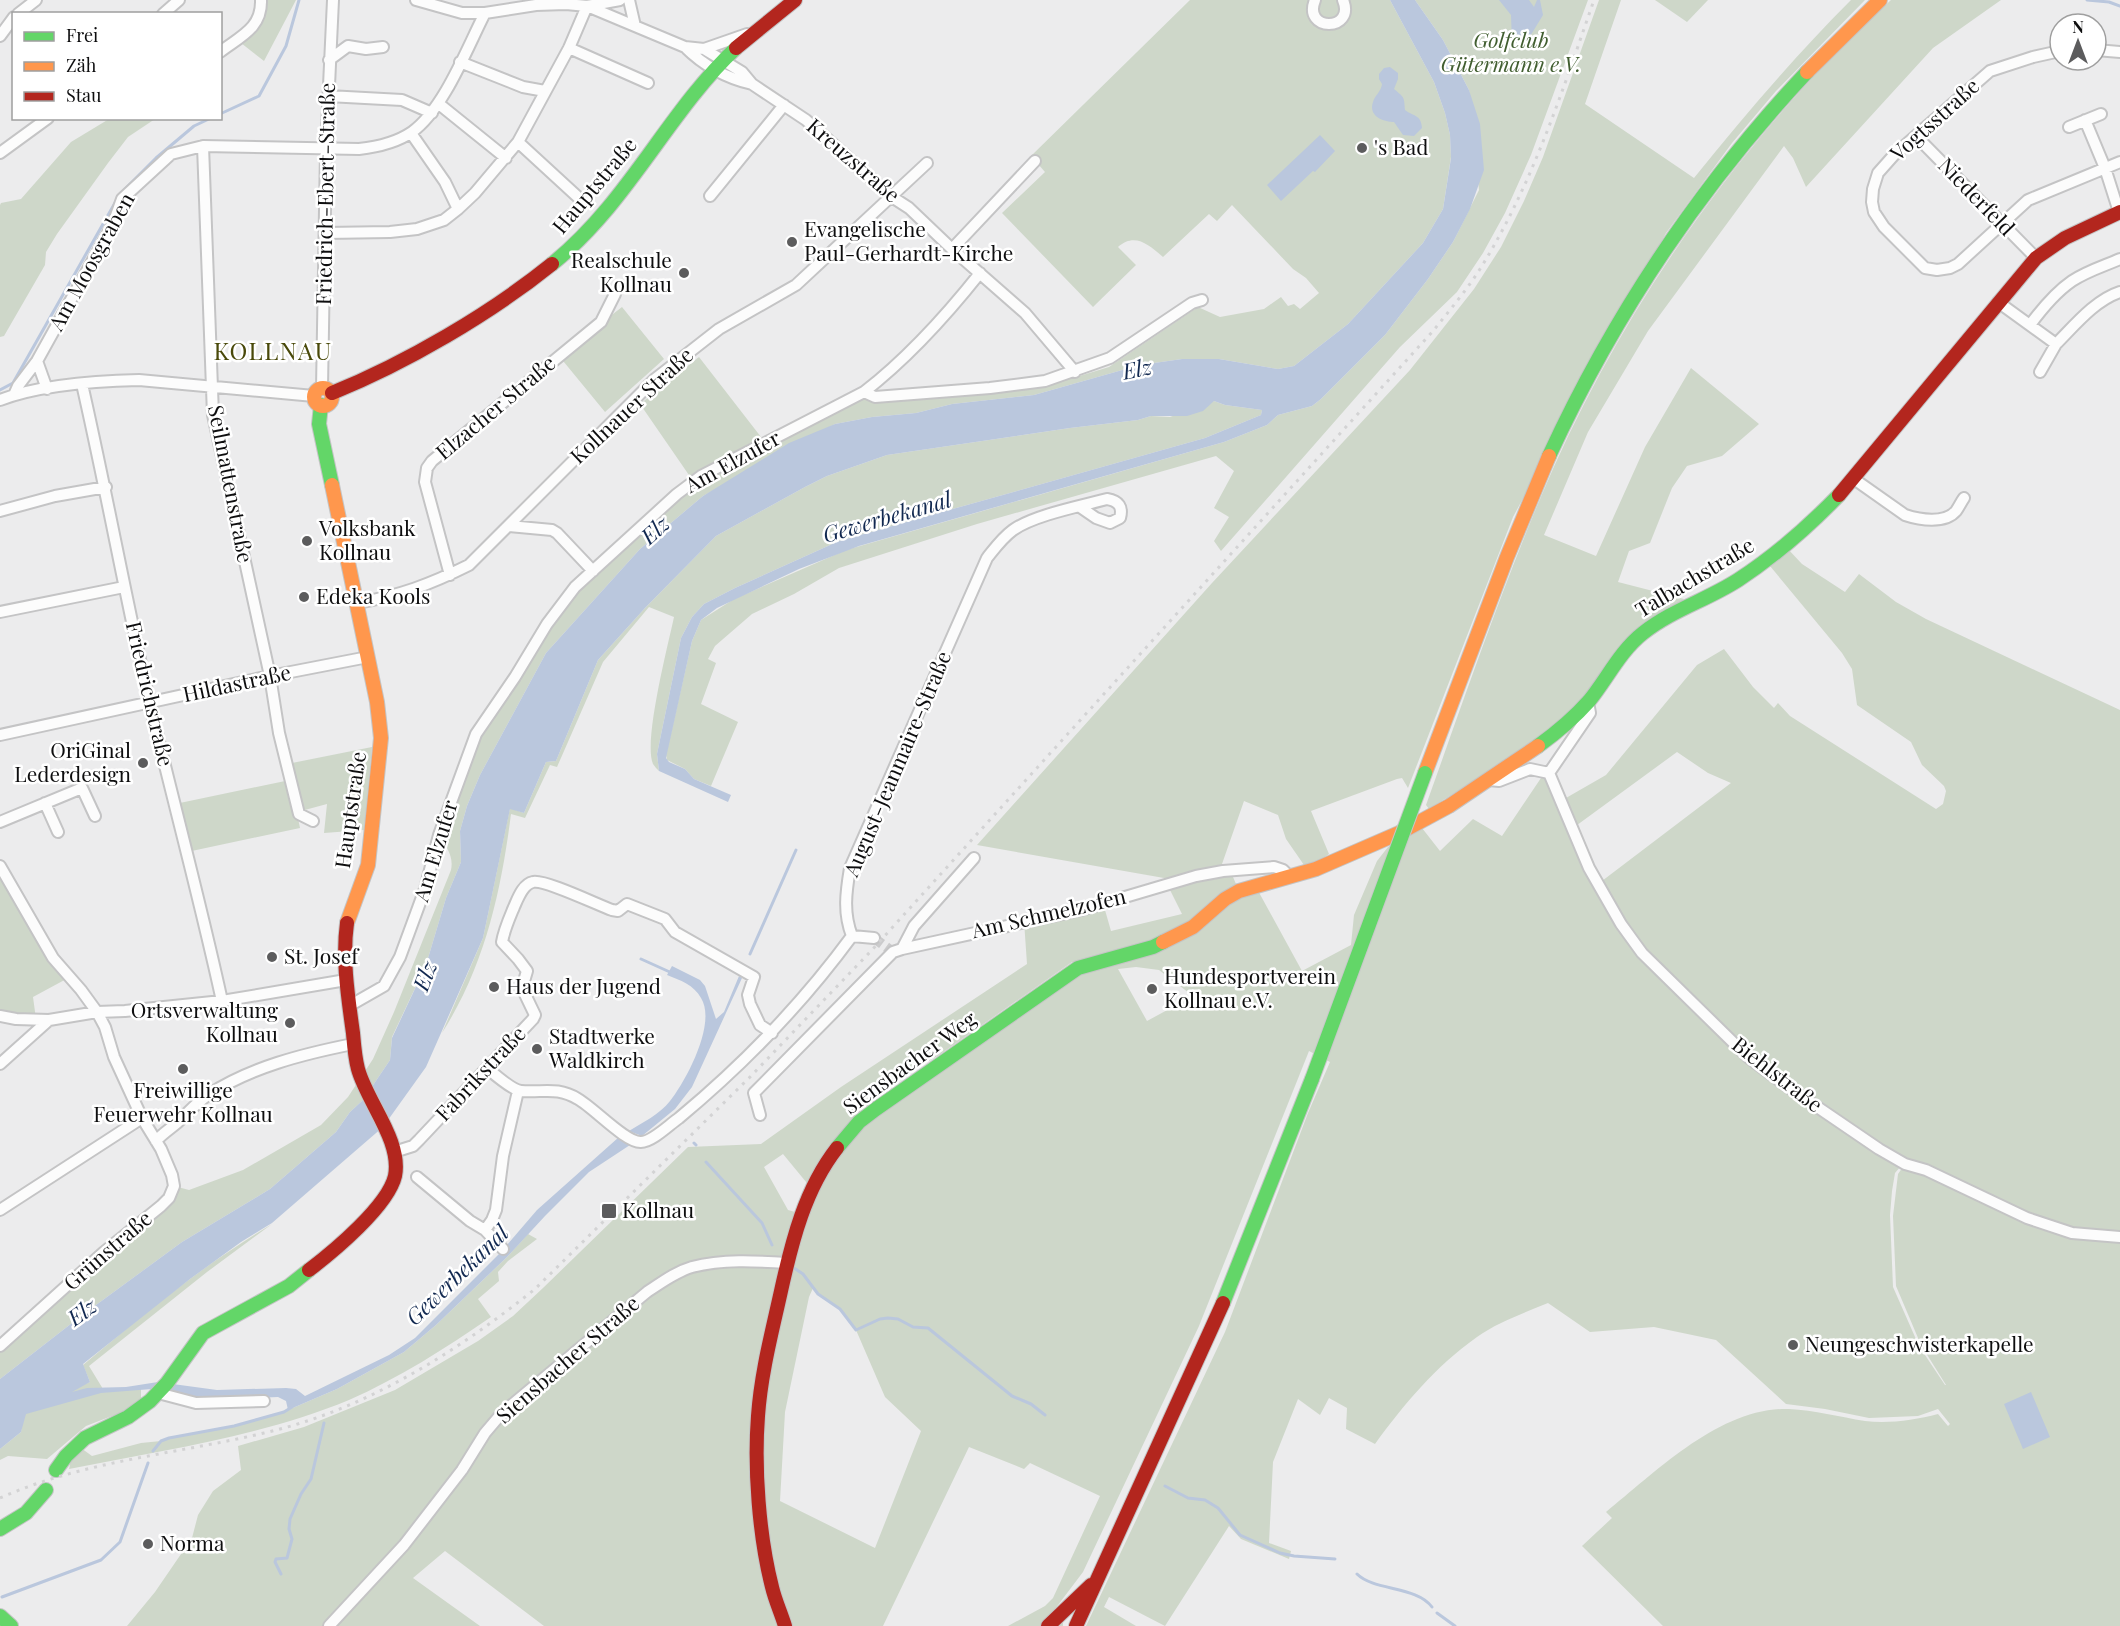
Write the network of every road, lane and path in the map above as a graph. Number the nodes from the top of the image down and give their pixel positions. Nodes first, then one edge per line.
1 (36, 0) edge
2 (179, 0) edge
3 (261, 0) edge
4 (333, 0) edge
5 (416, 0) edge
6 (620, 0) edge
7 (629, 0) edge
8 (795, 0) edge
9 (1315, 0) edge
10 (1343, 0) edge
11 (1880, 0) edge
12 (586, 6) junction
13 (21, 12) edge
14 (165, 12) edge
15 (485, 13) junction
16 (12, 20) edge
17 (635, 26) junction
18 (755, 31) junction
19 (0, 36) edge
20 (383, 47) dead end
21 (685, 47) junction
22 (568, 48) junction
23 (704, 49) junction
24 (222, 50) edge
25 (2048, 54) edge
26 (329, 60) junction
27 (460, 62) junction
28 (720, 65) junction
29 (648, 83) dead end
30 (545, 90) junction
31 (328, 96) junction
32 (784, 105) junction
33 (435, 108) junction
34 (2101, 114) dead end
35 (45, 120) edge
36 (2085, 120) junction
37 (2069, 127) dead end
38 (411, 133) junction
39 (1916, 136) junction
40 (518, 142) junction
41 (203, 146) junction
42 (326, 150) junction
43 (0, 153) edge
44 (506, 158) junction
45 (1035, 161) dead end
46 (2120, 162) edge
47 (927, 163) dead end
48 (2105, 168) junction
49 (710, 196) dead end
50 (892, 198) junction
51 (580, 199) dead end
52 (458, 208) junction
53 (2119, 212) edge
54 (2002, 224) junction
55 (326, 233) junction
56 (952, 249) junction
57 (2036, 258) junction
58 (2120, 259) edge
59 (980, 273) junction
60 (2120, 292) edge
61 (615, 294) dead end
62 (1202, 300) dead end
63 (1998, 302) junction
64 (2030, 326) junction
65 (2056, 344) junction
66 (37, 361) junction
67 (1075, 372) junction
68 (2040, 372) dead end
69 (82, 384) junction
70 (212, 386) junction
71 (47, 389) junction
72 (864, 392) junction
73 (14, 395) junction
74 (322, 396) junction
75 (0, 400) edge
76 (1854, 479) junction
77 (106, 487) junction
78 (1964, 498) dead end
79 (1080, 507) dead end
80 (0, 511) edge
81 (509, 526) junction
82 (593, 571) junction
83 (450, 575) junction
84 (124, 587) junction
85 (357, 603) junction
86 (0, 612) edge
87 (368, 657) junction
88 (270, 676) junction
89 (1588, 702) junction
90 (150, 703) junction
91 (0, 735) edge
92 (1549, 773) junction
93 (1487, 780) junction
94 (45, 803) junction
95 (95, 816) dead end
96 (313, 821) dead end
97 (0, 822) edge
98 (58, 832) dead end
99 (974, 858) dead end
100 (0, 866) edge
101 (1290, 877) junction
102 (852, 936) junction
103 (874, 938) tunnel mouth
104 (902, 949) junction
105 (346, 980) junction
106 (222, 1001) junction
107 (349, 1006) junction
108 (97, 1012) junction
109 (0, 1016) edge
110 (49, 1020) junction
111 (772, 1033) junction
112 (353, 1044) junction
113 (0, 1064) edge
114 (487, 1068) junction
115 (518, 1091) junction
116 (760, 1115) dead end
117 (142, 1118) junction
118 (156, 1141) junction
119 (394, 1152) junction
120 (417, 1177) dead end
121 (0, 1210) edge
122 (485, 1230) junction
123 (2120, 1237) edge
124 (503, 1249) dead end
125 (787, 1263) junction
126 (0, 1346) edge
127 (158, 1393) junction
128 (264, 1401) dead end
129 (56, 1470) dead end
130 (46, 1490) dead end
131 (0, 1529) edge
132 (1098, 1580) junction
133 (0, 1616) edge
134 (11, 1626) edge
135 (329, 1626) edge
136 (785, 1626) edge
137 (1048, 1626) edge
138 (1076, 1626) edge

1 - 13 street
2 - 14 street
3 - 24 street
4 - 26 street, Friedrich-Ebert-Straße
5 - 15 street
6 - 12 street
7 - 17 street
8 - 18 main road, Hauptstraße
9 - 10 street
11 - 132 main road, bridge
12 - 15 street
12 - 17 street
12 - 22 street
15 - 27 street, Am Moosgraben
16 - 19 street
17 - 21 street
18 - 23 street
18 - 28 main road, Hauptstraße
20 - 26 street
21 - 23 street
21 - 28 street
22 - 29 street
22 - 30 street
23 - 28 street
25 - 39 street, Vogtsstraße
26 - 31 street, Friedrich-Ebert-Straße
27 - 30 street
27 - 33 street, Am Moosgraben
28 - 32 street, Kreuzstraße
28 - 74 main road, Hauptstraße
30 - 40 street
31 - 33 street
31 - 42 street, Friedrich-Ebert-Straße
32 - 49 street
32 - 50 street, Kreuzstraße
33 - 38 street, Am Moosgraben
33 - 44 street
34 - 36 street
35 - 43 street
36 - 37 street
36 - 48 street
38 - 42 street, Am Moosgraben
38 - 52 street
39 - 54 street, Niederfeld
39 - 54 street, Vogtsstraße
40 - 44 street
40 - 51 street
41 - 42 street, Am Moosgraben
41 - 66 street, Am Moosgraben
41 - 70 street, Seilmattenstraße
42 - 55 street, Friedrich-Ebert-Straße
44 - 52 street
45 - 56 street
46 - 48 street
47 - 50 street, Kollnauer Straße
48 - 53 street
48 - 54 street
50 - 56 street, Kreuzstraße
50 - 81 street, Kollnauer Straße
52 - 55 street
53 - 57 main road, Talbachstraße
54 - 57 street, Niederfeld
55 - 74 street, Friedrich-Ebert-Straße
56 - 59 street, Kreuzstraße
57 - 63 main road, Talbachstraße
58 - 64 street
59 - 67 street, Kreuzstraße
59 - 72 street, Am Elzufer
60 - 65 street
61 - 83 street, Elzacher Straße
62 - 67 street
63 - 64 street
63 - 76 main road, Talbachstraße
64 - 65 street
65 - 68 street
66 - 71 street
66 - 73 street, Am Moosgraben
67 - 72 street
69 - 70 street
69 - 71 street
69 - 77 street, Friedrichstraße
70 - 74 street
70 - 88 street, Seilmattenstraße
71 - 73 street
72 - 82 street, Am Elzufer
73 - 75 street
74 - 85 main road, Hauptstraße
76 - 78 street
76 - 89 main road, Talbachstraße
77 - 80 street
77 - 84 street, Friedrichstraße
79 - 102 street, August-Jeanmaire-Straße
81 - 82 street
81 - 83 street, Kollnauer Straße
82 - 107 street, Am Elzufer
83 - 85 street, Kollnauer Straße
84 - 86 street
84 - 90 street, Friedrichstraße
85 - 87 main road, Hauptstraße
87 - 88 street, Hildastraße
87 - 105 main road, Hauptstraße
88 - 90 street, Hildastraße
88 - 96 street, Seilmattenstraße
89 - 92 street
89 - 93 main road, Talbachstraße
90 - 91 street, Hildastraße
90 - 106 street, Friedrichstraße
92 - 93 street
92 - 123 street, Biehlstraße
93 - 101 main road, Talbachstraße
94 - 95 street
94 - 97 street
94 - 98 street
99 - 104 street, Am Schmelzofen
100 - 108 street, Grünstraße
101 - 104 street, Am Schmelzofen
101 - 125 main road, Siensbacher Weg
102 - 103 street
102 - 111 street
104 - 116 street, Am Schmelzofen
105 - 106 street
105 - 107 main road, Hauptstraße
106 - 108 street
107 - 112 main road, Hauptstraße
108 - 110 street
108 - 117 street, Grünstraße
109 - 110 street
110 - 113 street
111 - 114 street, Fabrikstraße
111 - 115 street
112 - 118 street
112 - 119 main road, Hauptstraße
114 - 115 street
114 - 119 street, Fabrikstraße
115 - 122 street
117 - 118 street, Grünstraße
117 - 121 street
118 - 126 street, Grünstraße
119 - 127 main road, Hauptstraße
120 - 122 street
122 - 124 street
125 - 135 street, Siensbacher Straße
125 - 136 main road, Siensbacher Weg
127 - 128 street
127 - 129 main road, Hauptstraße
130 - 131 main road
132 - 137 main road
132 - 138 main road
133 - 134 main road

